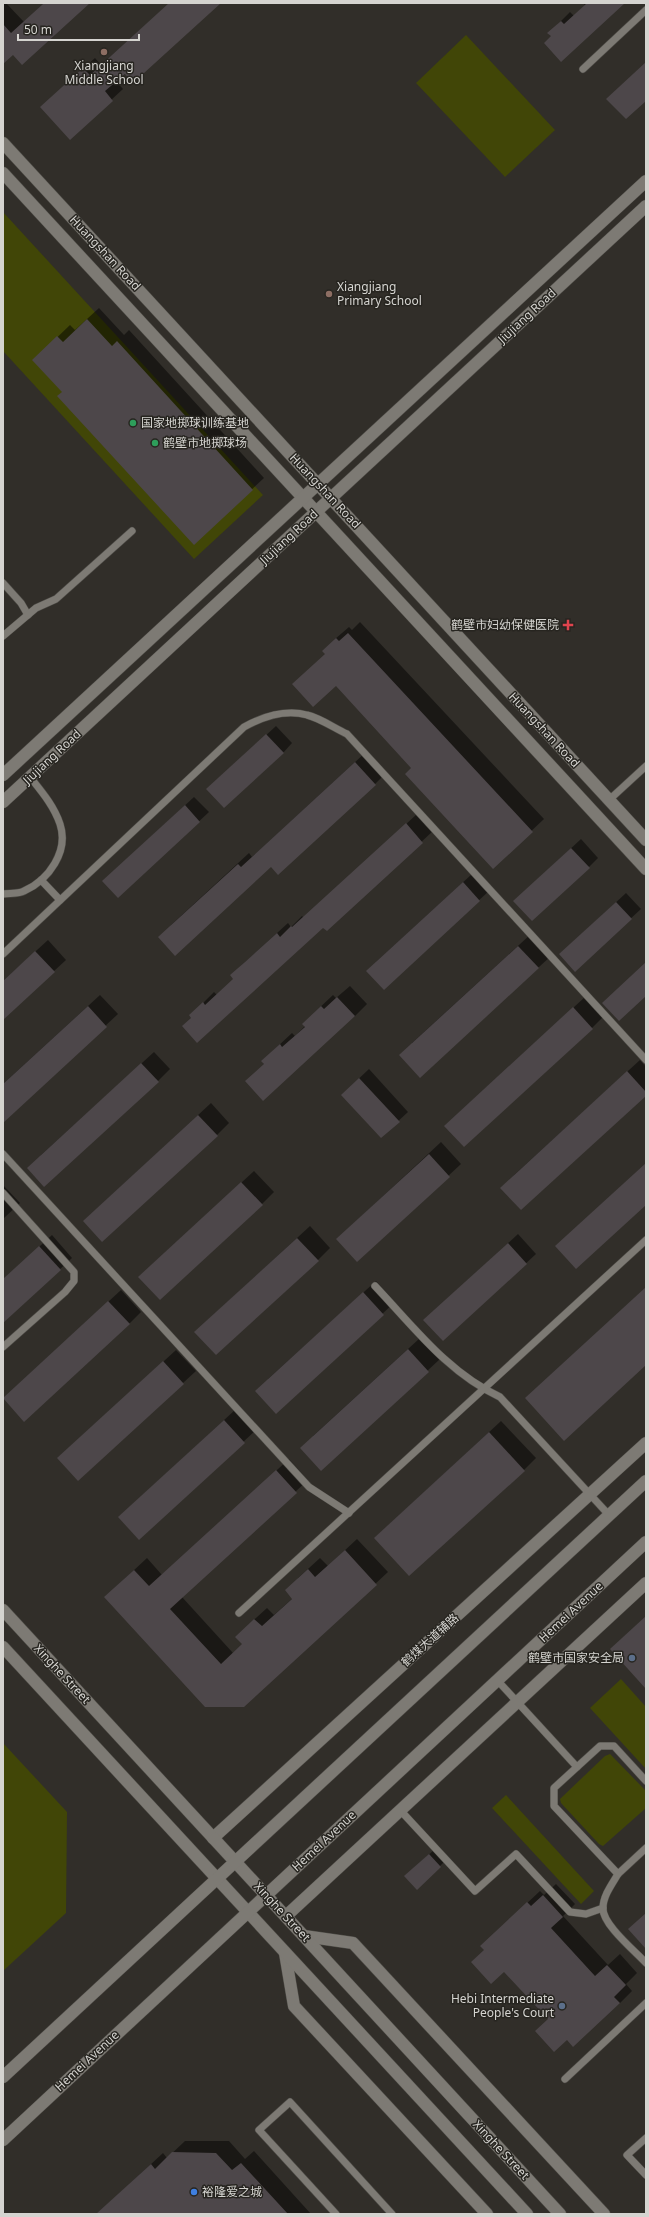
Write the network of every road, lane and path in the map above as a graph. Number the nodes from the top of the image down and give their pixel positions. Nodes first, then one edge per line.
1 (646, 10) edge
2 (583, 69) dead end
3 (3, 144) edge
4 (3, 173) edge
5 (646, 181) edge
6 (646, 206) edge
7 (318, 484) junction
8 (303, 498) junction
9 (331, 498) junction
10 (316, 512) junction
11 (132, 531) dead end
12 (3, 583) edge
13 (28, 614) junction
14 (3, 636) edge
15 (646, 766) edge
16 (4, 771) edge
17 (30, 777) junction
18 (609, 800) junction
19 (3, 802) edge
20 (646, 840) edge
21 (646, 869) edge
22 (41, 880) junction
23 (3, 894) edge
24 (60, 900) junction
25 (3, 954) edge
26 (646, 1060) edge
27 (3, 1154) edge
28 (3, 1194) edge
29 (646, 1240) edge
30 (375, 1286) dead end
31 (3, 1347) edge
32 (483, 1389) junction
33 (646, 1443) edge
34 (646, 1481) edge
35 (590, 1495) junction
36 (349, 1513) junction
37 (609, 1516) junction
38 (646, 1542) edge
39 (646, 1583) edge
40 (3, 1610) edge
41 (239, 1613) dead end
42 (3, 1647) edge
43 (497, 1680) junction
44 (517, 1702) junction
45 (577, 1767) junction
46 (646, 1781) edge
47 (400, 1810) junction
48 (213, 1838) junction
49 (646, 1848) edge
50 (235, 1862) junction
51 (618, 1874) junction
52 (217, 1878) junction
53 (266, 1895) junction
54 (603, 1908) junction
55 (248, 1912) junction
56 (286, 1916) junction
57 (304, 1936) junction
58 (285, 1953) junction
59 (646, 1963) edge
60 (646, 2003) edge
61 (3, 2077) edge
62 (565, 2079) dead end
63 (646, 2138) edge
64 (3, 2140) edge
65 (646, 2175) edge
66 (336, 2214) edge
67 (392, 2214) edge
68 (487, 2214) edge
69 (526, 2214) edge
70 (560, 2214) edge
71 (604, 2214) edge

1 - 2 lane
3 - 7 street, Huangshan Road
4 - 8 street, Huangshan Road
5 - 7 street, Jiujiang Road
6 - 9 street, Jiujiang Road
7 - 8 street, Jiujiang Road
7 - 9 street, Huangshan Road
8 - 10 street, Huangshan Road
8 - 16 street, Jiujiang Road
9 - 10 street, Jiujiang Road
9 - 18 street, Huangshan Road
10 - 17 street, Jiujiang Road
10 - 21 street, Huangshan Road
11 - 13 lane
12 - 13 lane
13 - 14 lane
15 - 18 lane
17 - 19 street, Jiujiang Road
17 - 22 lane
18 - 20 street, Huangshan Road
22 - 23 lane
22 - 24 lane
24 - 25 lane
24 - 26 lane
27 - 36 lane
28 - 31 lane
29 - 32 lane
30 - 32 lane
32 - 35 lane
32 - 36 lane
33 - 35 street, 鹤煤大道辅路
34 - 37 street
35 - 37 lane
35 - 48 street, 鹤煤大道辅路
36 - 41 lane
37 - 50 street
38 - 43 street, Hemei Avenue
39 - 44 street
40 - 48 street, Xinghe Street
42 - 52 street, Xinghe Street
43 - 44 lane
43 - 53 street, Hemei Avenue
44 - 45 lane
44 - 47 street
45 - 46 lane
45 - 51 lane
47 - 54 lane
47 - 56 street
48 - 50 street, Xinghe Street
49 - 51 lane
50 - 52 street
50 - 53 street, Xinghe Street
51 - 54 lane
52 - 55 street, Xinghe Street
52 - 61 street
53 - 55 street, Hemei Avenue
53 - 56 street, Xinghe Street
54 - 59 lane
55 - 58 street, Xinghe Street
55 - 64 street, Hemei Avenue
56 - 57 street, Xinghe Street
57 - 70 street, Xinghe Street
57 - 71 street
58 - 68 street
58 - 69 street, Xinghe Street
60 - 62 lane
63 - 65 lane
66 - 67 lane

